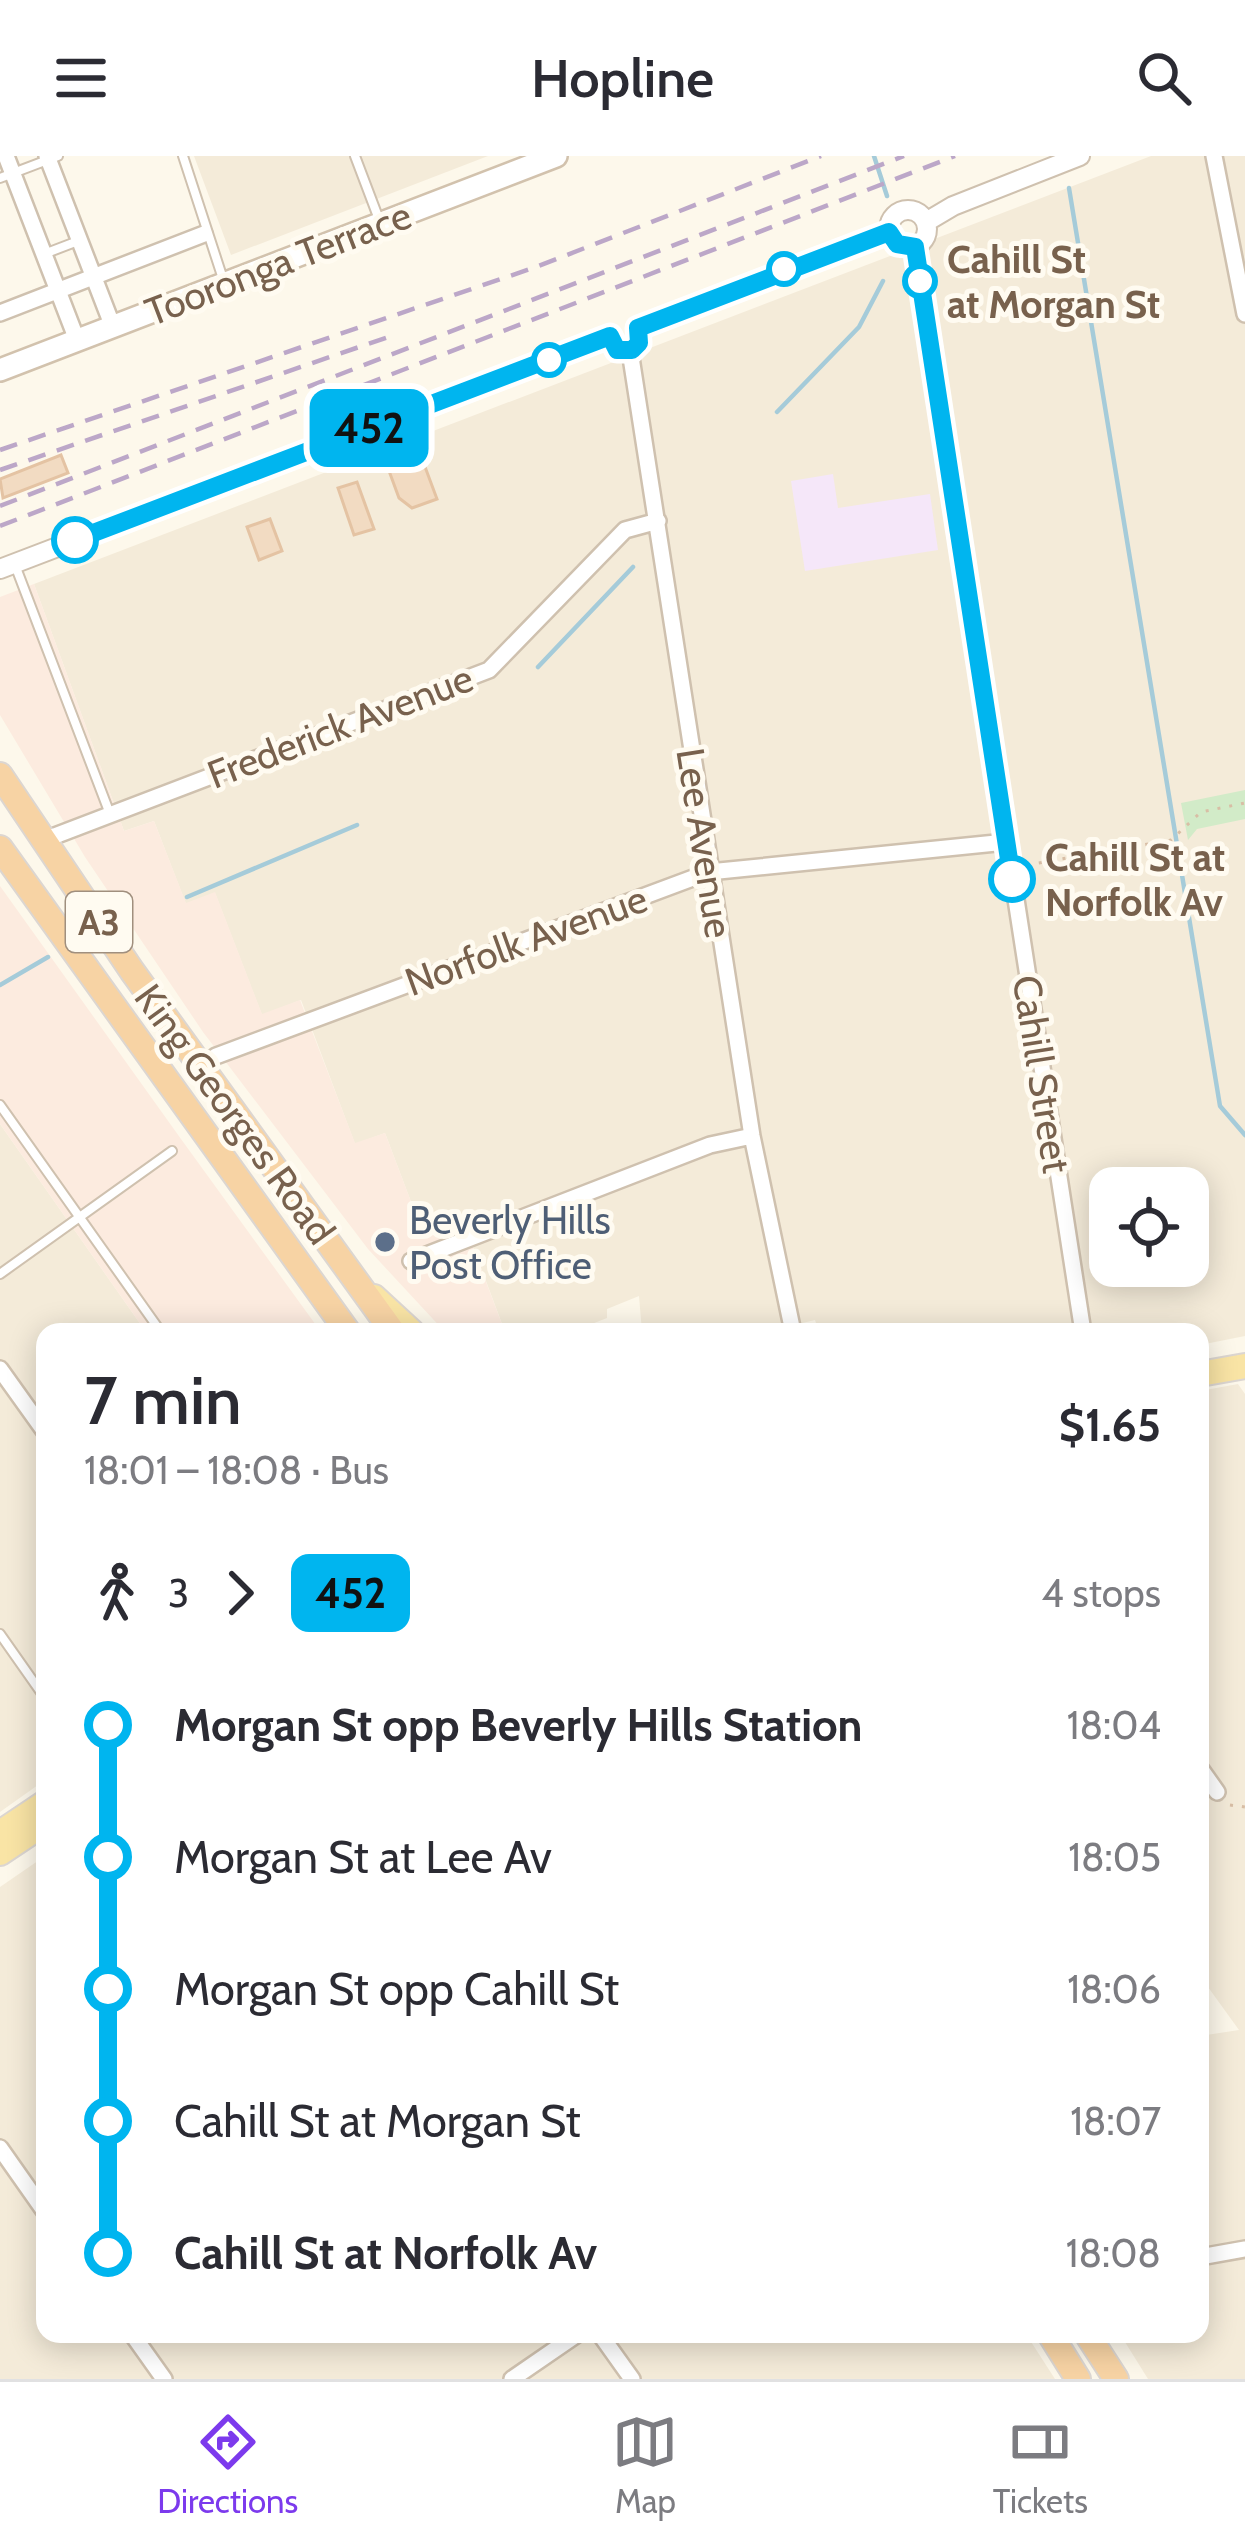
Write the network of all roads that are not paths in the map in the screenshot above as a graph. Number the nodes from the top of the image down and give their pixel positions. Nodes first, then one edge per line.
1 (6, 156) edge
2 (356, 156) edge
3 (556, 156) edge
4 (1080, 156) edge
5 (1214, 156) edge
6 (51, 157) edge
7 (185, 157) edge
8 (6, 175) edge
9 (926, 222) junction
10 (381, 224) junction
11 (889, 232) junction
12 (204, 234) junction
13 (80, 241) junction
14 (915, 247) junction
15 (44, 254) junction
16 (94, 277) junction
17 (226, 286) junction
18 (58, 290) junction
19 (0, 313) edge
20 (1245, 314) edge
21 (113, 326) junction
22 (638, 328) junction
23 (610, 336) junction
24 (77, 340) junction
25 (630, 351) junction
26 (0, 370) edge
27 (658, 521) junction
28 (7, 566) edge
29 (0, 775) edge
30 (110, 814) junction
31 (44, 840) junction
32 (1006, 842) junction
33 (0, 848) edge
34 (709, 872) junction
35 (201, 1067) junction
36 (0, 1105) edge
37 (752, 1136) junction
38 (172, 1151) dead end
39 (79, 1217) junction
40 (411, 1261) dead end
41 (0, 1274) edge
42 (354, 1280) junction
43 (155, 1323) edge
44 (342, 1323) edge
45 (386, 1323) edge
46 (402, 1323) edge
47 (791, 1323) edge
48 (1082, 1323) edge
49 (1245, 1366) edge
50 (0, 1369) edge
51 (1209, 1372) edge
52 (36, 1419) edge
53 (0, 1634) edge
54 (36, 1685) edge
55 (1209, 1781) edge
56 (1217, 1792) dead end
57 (36, 1809) edge
58 (36, 1829) edge
59 (0, 1833) edge
60 (0, 1853) edge
61 (0, 2148) edge
62 (36, 2199) edge
63 (1245, 2249) edge
64 (1209, 2255) edge
65 (138, 2343) edge
66 (563, 2343) edge
67 (608, 2343) edge
68 (1056, 2343) edge
69 (1093, 2343) edge
70 (164, 2379) edge
71 (512, 2379) edge
72 (632, 2379) edge
73 (1078, 2379) edge
74 (1116, 2379) edge

1 - 8 street
2 - 10 lane
3 - 10 main road, Tooronga Terrace
4 - 9 street
5 - 20 street
6 - 8 lane
6 - 13 street
7 - 12 lane
8 - 15 street
9 - 11 street
9 - 14 street
10 - 17 main road, Tooronga Terrace
11 - 14 street
11 - 22 street
12 - 16 street
12 - 17 lane
13 - 15 lane
13 - 16 street
14 - 32 street, Cahill Street
15 - 18 street
16 - 18 street
16 - 21 street
17 - 21 main road, Tooronga Terrace
18 - 19 street
18 - 24 street
21 - 24 main road, Tooronga Terrace
22 - 23 street
22 - 25 street
23 - 25 street
23 - 28 street
24 - 26 main road, Tooronga Terrace
25 - 27 street, Lee Avenue
27 - 30 street, Frederick Avenue
27 - 34 street, Lee Avenue
28 - 30 lane
29 - 31 highway, King Georges Road / A3
30 - 31 street, Frederick Avenue
31 - 35 highway, King Georges Road / A3
32 - 34 street, Norfolk Avenue
32 - 48 street, Cahill Street
33 - 44 highway, King Georges Road / A3
34 - 35 street, Norfolk Avenue
34 - 37 street, Lee Avenue
35 - 42 highway, King Georges Road / A3
36 - 39 lane
37 - 40 street
37 - 47 street, Lee Avenue
38 - 39 lane
39 - 41 lane
39 - 43 lane
42 - 45 highway, King Georges Road / A3
42 - 46 main road
49 - 51 main road
50 - 52 street
53 - 54 lane
55 - 56 street
57 - 59 main road
58 - 60 main road
61 - 62 street
63 - 64 street
65 - 70 street
66 - 71 street
67 - 72 street
68 - 73 highway
69 - 74 highway

